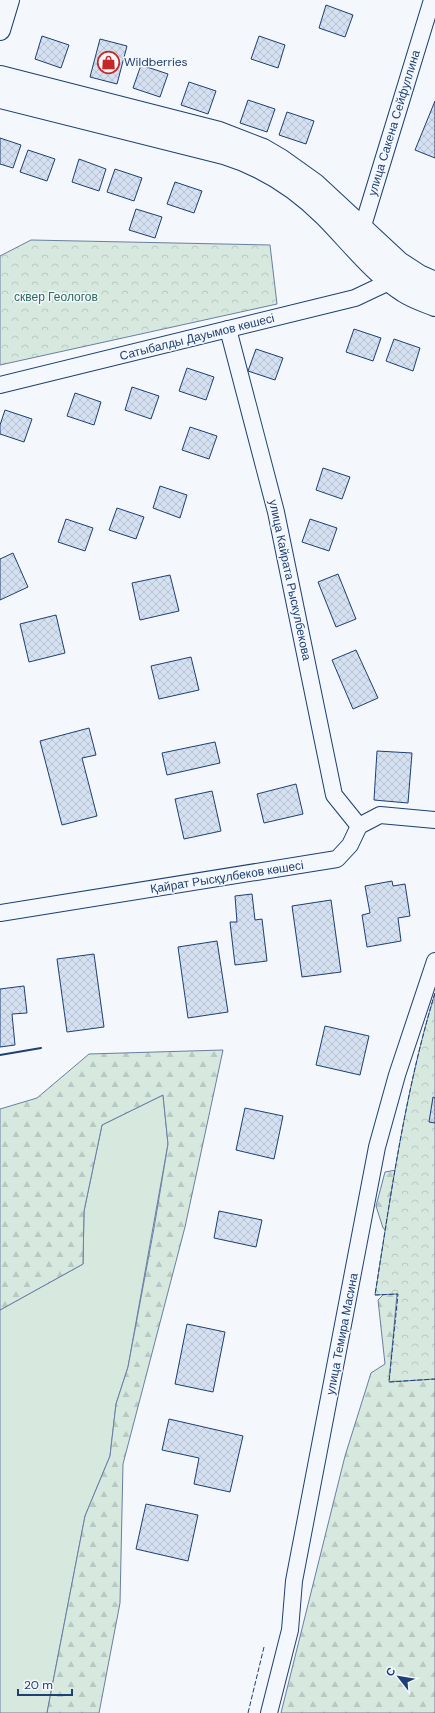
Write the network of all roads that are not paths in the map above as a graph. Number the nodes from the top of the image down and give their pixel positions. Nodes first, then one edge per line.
1 (9, 0) edge
2 (432, 0) edge
3 (0, 30) edge
4 (0, 77) edge
5 (0, 97) edge
6 (277, 167) junction
7 (356, 236) junction
8 (391, 281) junction
9 (435, 283) edge
10 (435, 304) edge
11 (228, 329) junction
12 (0, 385) edge
13 (435, 820) edge
14 (359, 826) junction
15 (0, 913) edge
16 (435, 961) edge
17 (269, 1713) edge

1 - 3 street
2 - 7 street, улица Сакена Сейфуллина
4 - 6 main road
5 - 6 main road
6 - 7 main road
7 - 8 main road
7 - 9 main road
8 - 10 main road
8 - 11 street, Сатыбалды Дауымов көшесі
11 - 12 street, Сатыбалды Дауымов көшесі
11 - 14 street, улица Кайрата Рыскулбекова
13 - 14 street
14 - 15 street, Қайрат Рысқұлбеков көшесі
16 - 17 street, улица Темира Масина

